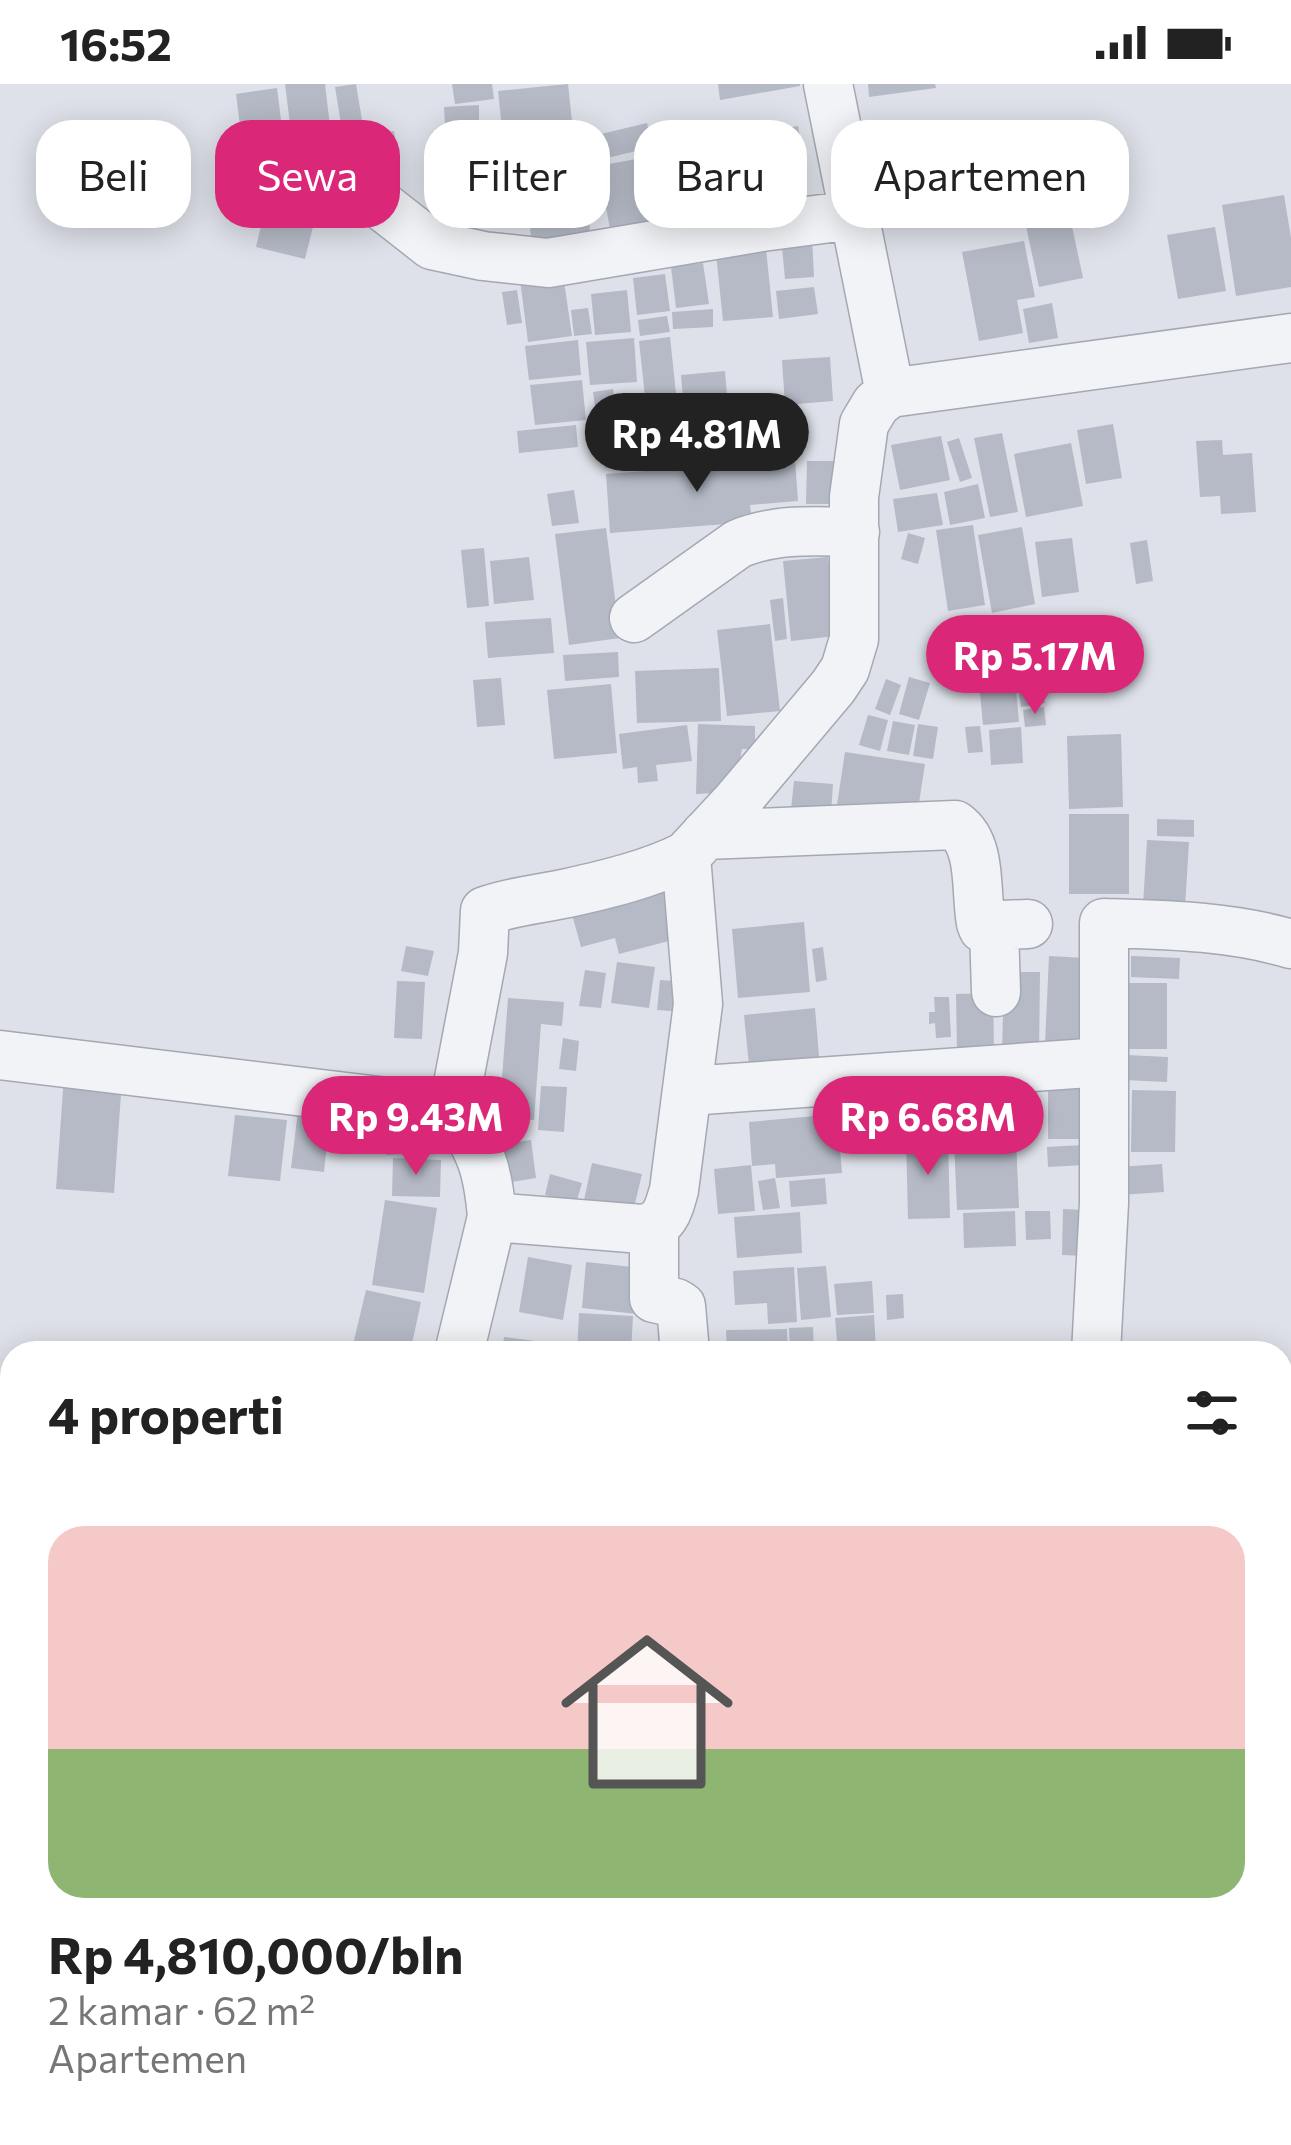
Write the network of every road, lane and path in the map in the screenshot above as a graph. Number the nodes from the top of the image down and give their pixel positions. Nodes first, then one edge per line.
1 (828, 84) edge
2 (835, 120) edge
3 (831, 218) edge
4 (400, 220) edge
5 (856, 228) edge
6 (1291, 338) edge
7 (890, 393) junction
8 (855, 532) junction
9 (634, 619) dead end
10 (696, 845) junction
11 (1291, 944) edge
12 (996, 992) dead end
13 (0, 1055) edge
14 (1102, 1062) junction
15 (688, 1091) junction
16 (453, 1110) junction
17 (492, 1217) junction
18 (654, 1226) junction
19 (462, 1341) edge
20 (684, 1341) edge
21 (1097, 1341) edge

1 - 2 street
3 - 4 street
5 - 7 street
6 - 7 street
7 - 8 street
8 - 9 street
8 - 10 street
10 - 12 street
10 - 15 street
10 - 16 street
11 - 14 street
13 - 16 street
14 - 15 street
14 - 21 street
15 - 18 street
16 - 17 street
17 - 18 street
17 - 19 street
18 - 20 street

